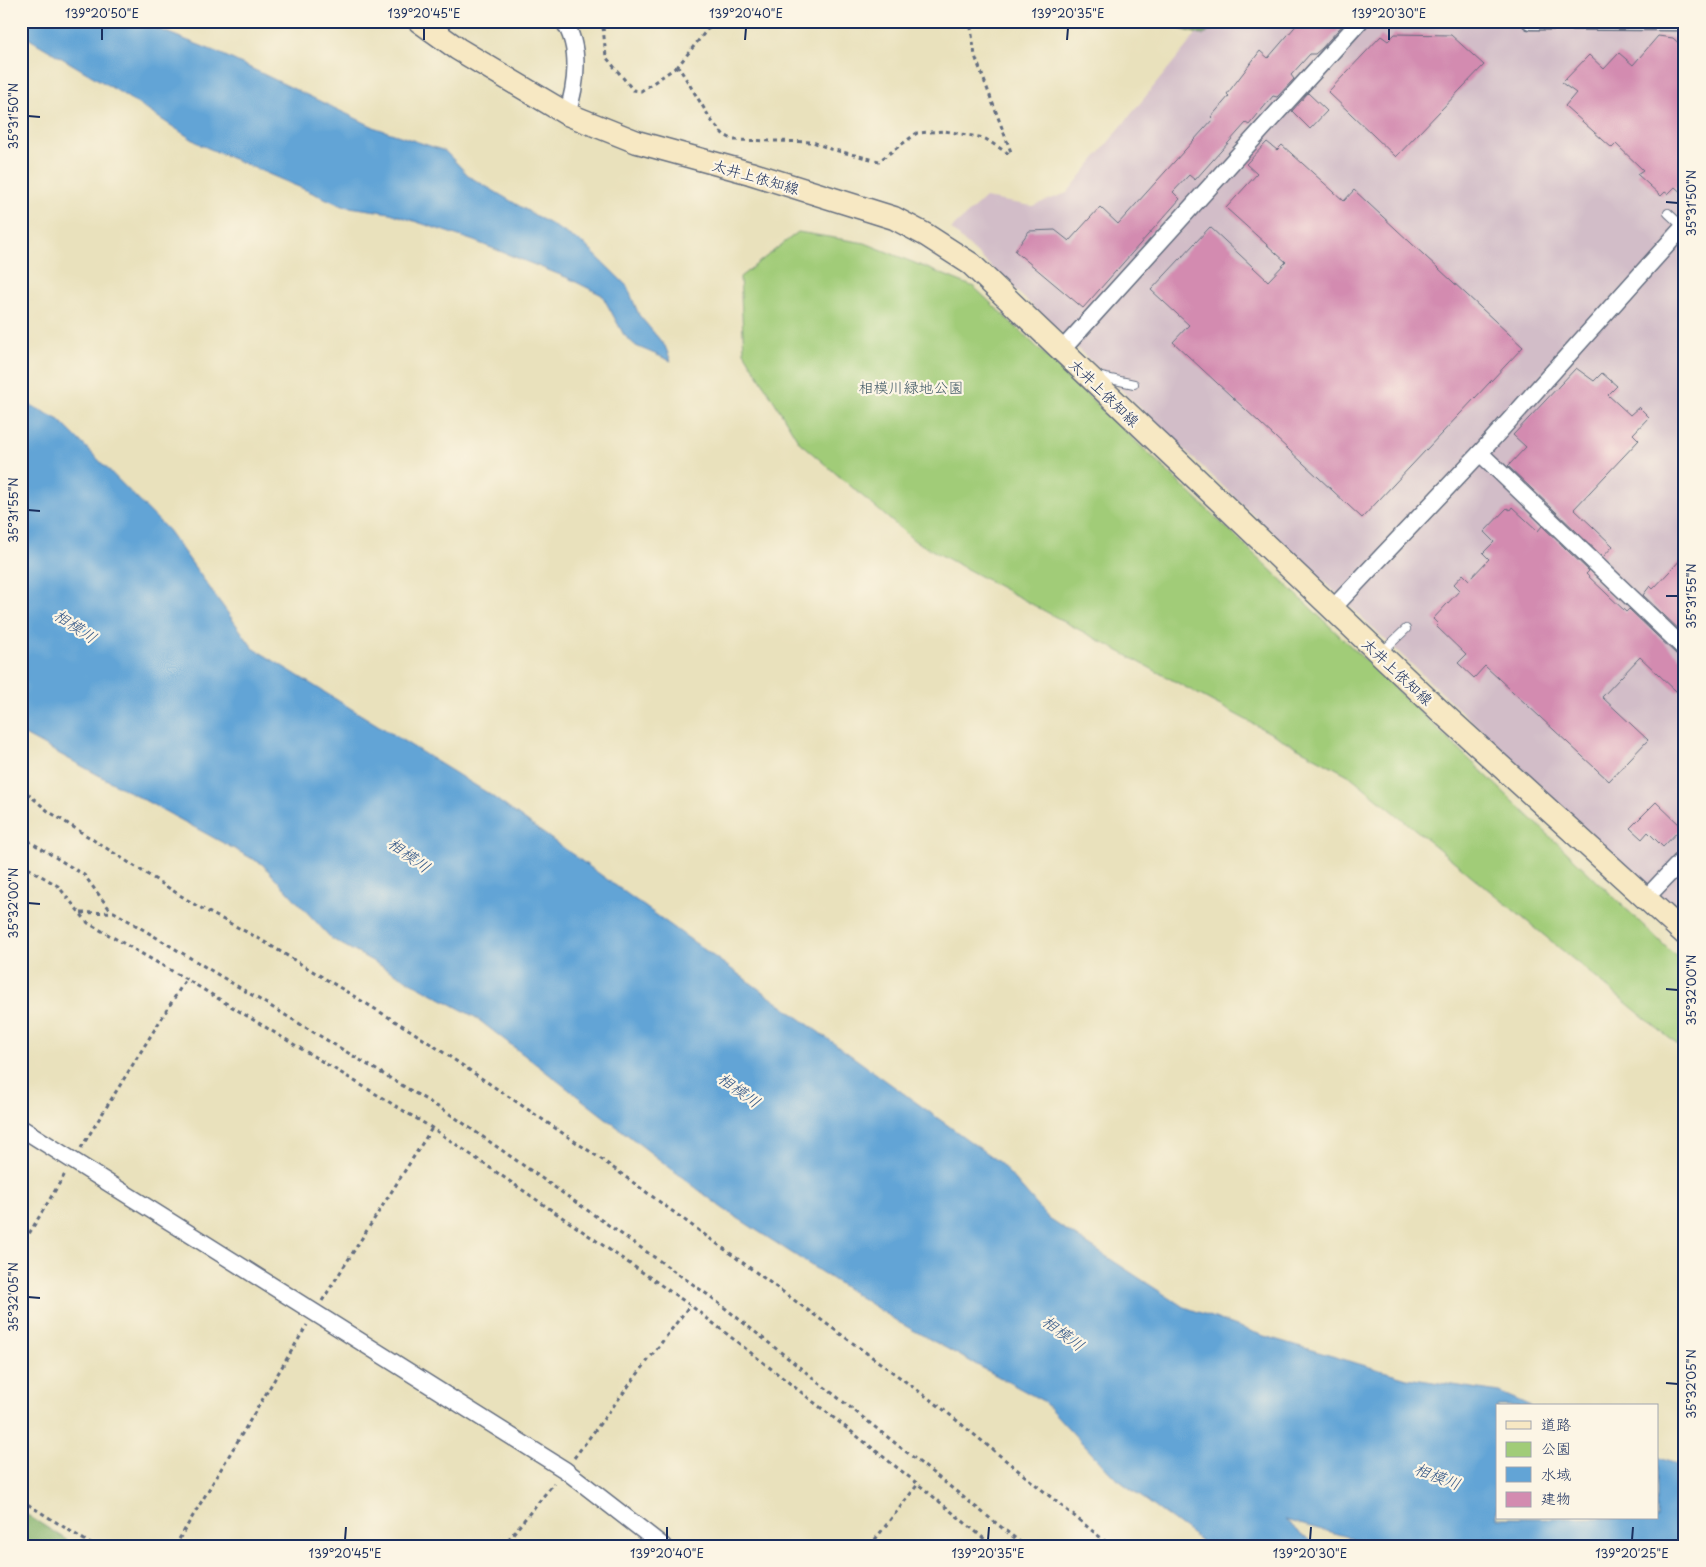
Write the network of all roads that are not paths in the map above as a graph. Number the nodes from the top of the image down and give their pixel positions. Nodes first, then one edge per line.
1 (419, 21) edge
2 (563, 21) edge
3 (1360, 21) edge
4 (1530, 21) edge
5 (1685, 22) edge
6 (567, 114) junction
7 (1668, 213) dead end
8 (1684, 227) edge
9 (1061, 351) junction
10 (1093, 381) junction
11 (1134, 384) dead end
12 (1480, 453) junction
13 (1332, 609) junction
14 (1406, 629) dead end
15 (1685, 649) edge
16 (1380, 654) junction
17 (1685, 857) edge
18 (1646, 898) junction
19 (1685, 934) edge
20 (21, 1128) edge
21 (663, 1546) edge

1 - 6 main road, 太井上依知線
2 - 6 street
3 - 9 street
4 - 5 street
6 - 9 main road, 太井上依知線
7 - 8 lane
8 - 12 street
9 - 10 main road, 太井上依知線
10 - 11 lane
10 - 13 main road, 太井上依知線
12 - 13 street
12 - 15 street
13 - 16 main road, 太井上依知線
14 - 16 lane
16 - 18 main road, 太井上依知線
17 - 18 street
18 - 19 main road, 太井上依知線
20 - 21 street

